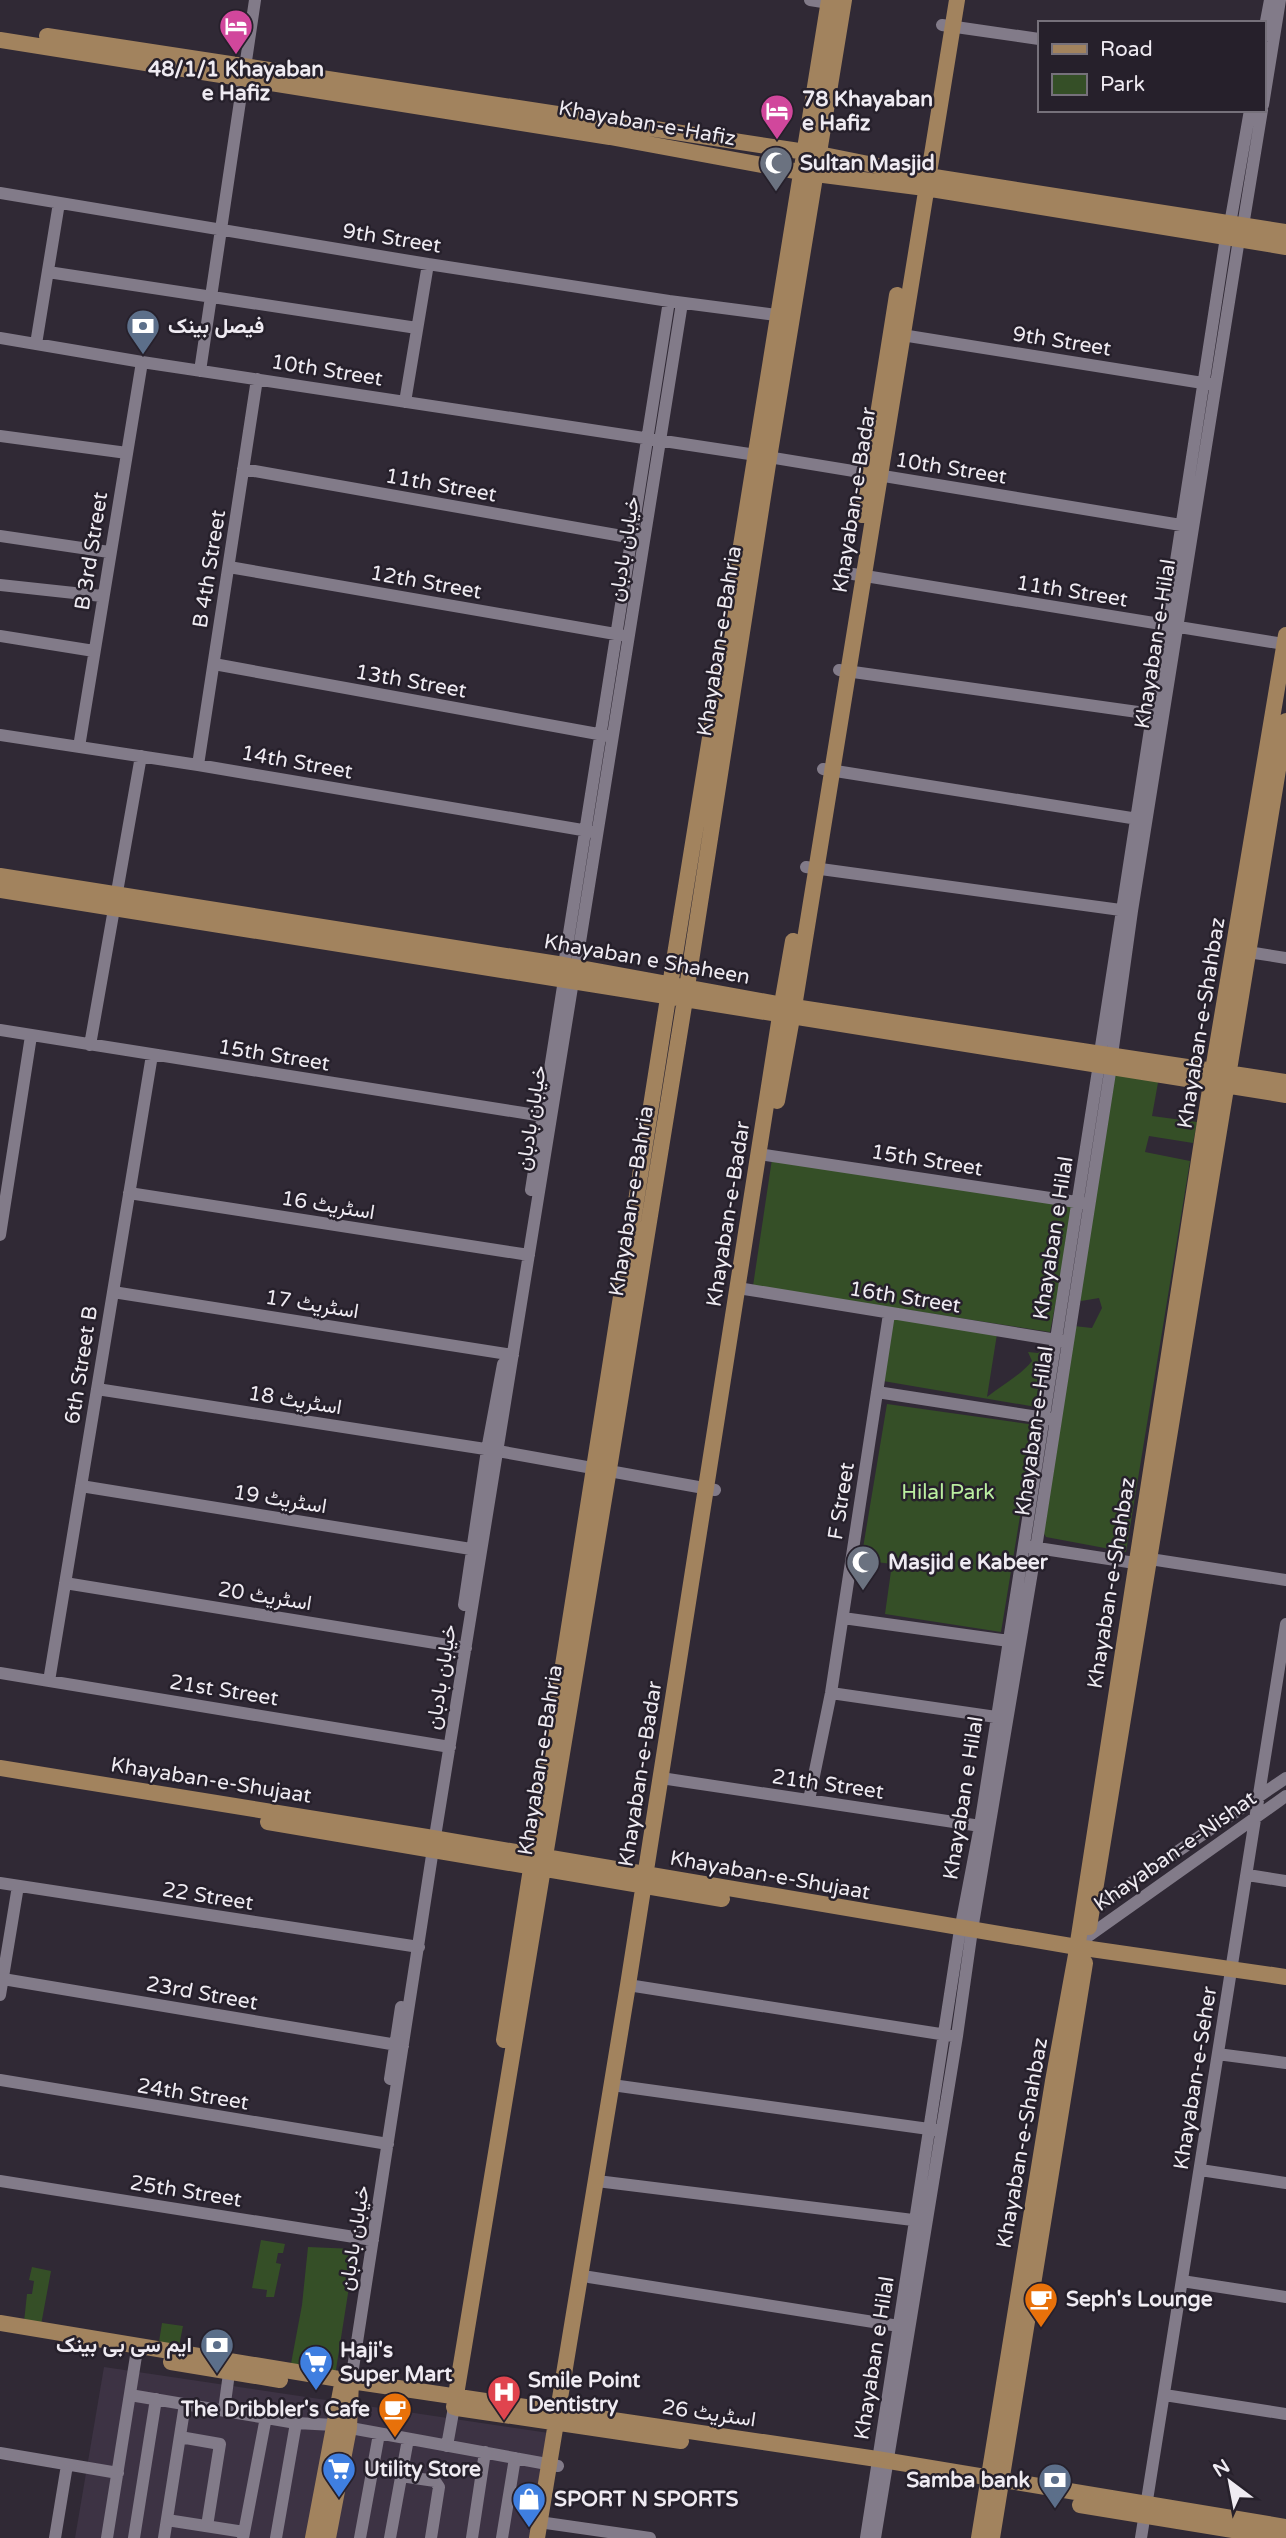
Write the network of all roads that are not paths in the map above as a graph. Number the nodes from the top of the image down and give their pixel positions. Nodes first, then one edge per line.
1 (255, 0) edge
2 (810, 0) edge
3 (946, 0) edge
4 (957, 0) edge
5 (1270, 0) edge
6 (1280, 0) edge
7 (834, 1) edge
8 (1271, 23) junction
9 (947, 25) junction
10 (0, 29) edge
11 (1265, 34) edge
12 (1038, 39) edge
13 (0, 40) edge
14 (243, 72) junction
15 (1265, 84) edge
16 (1250, 112) edge
17 (1262, 112) edge
18 (811, 153) junction
19 (808, 173) junction
20 (921, 181) junction
21 (0, 193) edge
22 (59, 203) junction
23 (223, 230) junction
24 (1235, 231) junction
25 (1286, 232) edge
26 (1286, 247) edge
27 (428, 264) junction
28 (48, 272) junction
29 (212, 297) junction
30 (676, 302) junction
31 (785, 316) junction
32 (417, 328) junction
33 (902, 335) junction
34 (0, 338) edge
35 (36, 344) junction
36 (142, 362) junction
37 (200, 371) junction
38 (257, 379) junction
39 (1210, 384) junction
40 (405, 402) junction
41 (0, 436) edge
42 (655, 441) junction
43 (127, 453) junction
44 (762, 457) junction
45 (243, 469) junction
46 (874, 475) junction
47 (1188, 526) junction
48 (0, 536) edge
49 (638, 539) junction
50 (109, 552) junction
51 (229, 567) junction
52 (858, 575) junction
53 (0, 585) edge
54 (102, 596) junction
55 (1172, 626) junction
56 (622, 635) junction
57 (0, 636) edge
58 (1285, 640) edge
59 (94, 651) junction
60 (214, 664) junction
61 (843, 671) junction
62 (1158, 715) junction
63 (1286, 721) edge
64 (0, 735) edge
65 (607, 736) junction
66 (79, 747) junction
67 (141, 757) junction
68 (198, 765) junction
69 (827, 769) junction
70 (1141, 819) junction
71 (592, 832) junction
72 (811, 867) junction
73 (0, 876) edge
74 (0, 890) edge
75 (115, 902) junction
76 (1126, 911) junction
77 (1248, 952) junction
78 (1286, 958) edge
79 (569, 973) junction
80 (678, 992) junction
81 (787, 1011) junction
82 (0, 1030) edge
83 (32, 1036) junction
84 (90, 1045) junction
85 (152, 1055) junction
86 (1106, 1059) junction
87 (1220, 1078) junction
88 (1286, 1082) edge
89 (1286, 1095) edge
90 (547, 1117) junction
91 (763, 1155) junction
92 (5, 1167) edge
93 (130, 1193) junction
94 (1083, 1203) junction
95 (0, 1235) edge
96 (525, 1255) junction
97 (742, 1289) junction
98 (113, 1292) junction
99 (889, 1314) junction
100 (1061, 1341) junction
101 (509, 1354) junction
102 (97, 1389) junction
103 (877, 1392) junction
104 (1049, 1419) junction
105 (492, 1450) junction
106 (602, 1469) junction
107 (81, 1486) junction
108 (711, 1489) junction
109 (1030, 1547) junction
110 (477, 1550) junction
111 (1143, 1561) junction
112 (1286, 1580) edge
113 (65, 1583) junction
114 (843, 1618) junction
115 (1286, 1623) edge
116 (1014, 1642) junction
117 (462, 1647) junction
118 (0, 1673) edge
119 (1286, 1677) edge
120 (49, 1681) junction
121 (831, 1693) junction
122 (1002, 1718) junction
123 (446, 1746) junction
124 (0, 1768) edge
125 (0, 1777) edge
126 (1286, 1778) edge
127 (665, 1779) junction
128 (1263, 1793) junction
129 (1286, 1796) edge
130 (809, 1800) junction
131 (1260, 1815) junction
132 (985, 1826) junction
133 (430, 1843) junction
134 (538, 1863) junction
135 (1254, 1876) junction
136 (1286, 1881) edge
137 (649, 1882) junction
138 (0, 1883) edge
139 (18, 1886) junction
140 (1094, 1908) junction
141 (965, 1933) junction
142 (415, 1947) junction
143 (1082, 1949) junction
144 (1234, 1974) junction
145 (1286, 1978) edge
146 (3, 1979) junction
147 (632, 1986) junction
148 (1286, 1986) edge
149 (0, 1995) edge
150 (951, 2035) junction
151 (399, 2046) junction
152 (1225, 2055) junction
153 (1286, 2063) edge
154 (0, 2080) edge
155 (616, 2085) junction
156 (934, 2129) junction
157 (384, 2143) junction
158 (1206, 2171) junction
159 (0, 2181) edge
160 (601, 2182) junction
161 (1286, 2183) edge
162 (920, 2221) junction
163 (370, 2239) junction
164 (590, 2277) junction
165 (1186, 2281) junction
166 (1286, 2297) edge
167 (0, 2323) edge
168 (904, 2327) junction
169 (0, 2334) edge
170 (136, 2356) junction
171 (230, 2366) junction
172 (346, 2385) junction
173 (130, 2395) junction
174 (1171, 2396) junction
175 (156, 2399) junction
176 (451, 2401) junction
177 (185, 2404) junction
178 (224, 2410) junction
179 (1286, 2414) edge
180 (266, 2417) junction
181 (561, 2418) junction
182 (296, 2423) junction
183 (341, 2427) junction
184 (379, 2434) junction
185 (180, 2437) junction
186 (408, 2439) junction
187 (447, 2446) junction
188 (485, 2452) junction
189 (0, 2453) edge
190 (515, 2458) junction
191 (67, 2465) junction
192 (553, 2465) junction
193 (882, 2465) junction
194 (118, 2473) junction
195 (401, 2476) junction
196 (994, 2485) junction
197 (1149, 2511) junction
198 (167, 2520) junction
199 (207, 2526) junction
200 (1286, 2527) edge
201 (543, 2530) edge
202 (244, 2535) edge
203 (55, 2538) edge
204 (107, 2538) edge
205 (134, 2538) edge
206 (164, 2538) edge
207 (276, 2538) edge
208 (313, 2538) edge
209 (328, 2538) edge
210 (360, 2538) edge
211 (390, 2538) edge
212 (431, 2538) edge
213 (472, 2538) edge
214 (502, 2538) edge
215 (650, 2538) edge
216 (866, 2538) edge
217 (875, 2538) edge
218 (979, 2538) edge
219 (992, 2538) edge
220 (1141, 2538) edge
221 (1149, 2538) edge
222 (1281, 2538) edge

1 - 14 street
2 - 7 street
3 - 9 main road, Khayaban-e-Badar
4 - 9 main road, Khayaban-e-Badar
5 - 8 street
6 - 8 street
7 - 18 main road, Khayaban-e-Bahria
8 - 11 street
8 - 15 street
9 - 12 street
9 - 20 main road, Khayaban-e-Badar
10 - 14 main road, Khayaban-e-Hafiz
13 - 14 main road, Khayaban-e-Hafiz
14 - 18 main road, Khayaban-e-Hafiz
14 - 19 main road, Khayaban-e-Hafiz
14 - 23 street
16 - 24 street
17 - 24 street
18 - 19 main road, Khayaban-e-Bahria
18 - 20 main road, Khayaban-e-Hafiz
19 - 20 main road, Khayaban-e-Hafiz
19 - 31 main road, Khayaban-e-Bahria
20 - 24 main road, Khayaban-e-Hafiz
20 - 33 main road, Khayaban-e-Badar
20 - 46 main road, Khayaban-e-Badar
21 - 22 street, 9th Street
22 - 23 street, 9th Street
22 - 28 street
23 - 27 street, 9th Street
23 - 29 street
24 - 25 main road, Khayaban-e-Hafiz
24 - 26 main road, Khayaban-e-Hafiz
24 - 39 street
27 - 30 street, 9th Street
27 - 32 street
28 - 29 street
28 - 35 street
29 - 32 street
29 - 37 street
30 - 31 street, 9th Street
30 - 42 street, خیابان بادبان
31 - 44 main road, Khayaban-e-Bahria
32 - 40 street
33 - 39 street, 9th Street
33 - 46 main road, Khayaban-e-Badar
34 - 35 street, 10th Street
35 - 36 street, 10th Street
36 - 37 street, 10th Street
36 - 43 street, B 3rd Street
37 - 38 street, 10th Street
38 - 40 street, 10th Street
38 - 45 street, B 4th Street
39 - 47 street, Khayaban-e-Hilal
40 - 42 street, 10th Street
41 - 43 street
42 - 44 street, 10th Street
42 - 49 street, خیابان بادبان
43 - 50 street, B 3rd Street
44 - 46 street, 10th Street
44 - 80 main road, Khayaban-e-Bahria
45 - 49 street, 11th Street
45 - 51 street, B 4th Street
46 - 47 street, 10th Street
46 - 52 main road, Khayaban-e-Badar
47 - 55 street, Khayaban-e-Hilal
48 - 50 street
49 - 56 street, خیابان بادبان
50 - 54 street, B 3rd Street
51 - 56 street, 12th Street
51 - 60 street, B 4th Street
52 - 55 street, 11th Street
52 - 61 main road, Khayaban-e-Badar
53 - 54 street
54 - 59 street, B 3rd Street
55 - 58 street, 11th Street
55 - 62 street, Khayaban-e-Hilal
56 - 65 street, خیابان بادبان
57 - 59 street
58 - 87 main road, Khayaban-e-Shahbaz
59 - 66 street, B 3rd Street
60 - 65 street, 13th Street
60 - 68 street, B 4th Street
61 - 62 street
61 - 69 main road, Khayaban-e-Badar
62 - 70 street, Khayaban-e-Hilal
63 - 77 main road, Khayaban-e-Shahbaz
64 - 66 street, 14th Street
65 - 71 street, خیابان بادبان
66 - 67 street, 14th Street
67 - 68 street, 14th Street
67 - 75 street
68 - 71 street, 14th Street
69 - 70 street
69 - 72 main road, Khayaban-e-Badar
70 - 76 street, Khayaban-e-Hilal
71 - 79 street, خیابان بادبان
72 - 76 street
72 - 81 main road, Khayaban-e-Badar
73 - 75 main road, Khayaban e Shaheen
74 - 75 main road, Khayaban e Shaheen
75 - 79 main road, Khayaban e Shaheen
75 - 84 street
76 - 86 street, Khayaban-e-Hilal
77 - 78 street
77 - 87 main road, Khayaban-e-Shahbaz
79 - 80 main road, Khayaban e Shaheen
79 - 90 street, خیابان بادبان
80 - 81 main road, Khayaban e Shaheen
80 - 106 main road, Khayaban-e-Bahria
81 - 86 main road, Khayaban e Shaheen
81 - 91 main road, Khayaban-e-Badar
82 - 83 street, 15th Street
83 - 84 street, 15th Street
83 - 92 street
84 - 85 street, 15th Street
85 - 90 street, 15th Street
85 - 93 street, 6th Street B
86 - 87 main road, Khayaban e Shaheen
86 - 94 street, Khayaban-e-Hilal
87 - 88 main road, Khayaban e Shaheen
87 - 89 main road, Khayaban e Shaheen
87 - 111 main road, Khayaban-e-Shahbaz
90 - 96 street, خیابان بادبان
91 - 94 street, 15th Street
91 - 97 main road, Khayaban-e-Badar
92 - 95 street
93 - 96 street, اسٹریٹ 16
93 - 98 street, 6th Street B
94 - 100 street, Khayaban-e-Hilal
96 - 101 street, خیابان بادبان
97 - 99 street, 16th Street
97 - 108 main road, Khayaban-e-Badar
98 - 101 street, اسٹریٹ 17
98 - 102 street, 6th Street B
99 - 100 street, 16th Street
99 - 103 street, F Street
100 - 104 street, Khayaban-e-Hilal
101 - 105 street, خیابان بادبان
102 - 105 street, اسٹریٹ 18
102 - 107 street, 6th Street B
103 - 104 street
103 - 114 street, F Street
104 - 109 street, Khayaban e Hilal
105 - 106 street, اسٹریٹ 18
105 - 110 street, خیابان بادبان
106 - 108 street, اسٹریٹ 18
106 - 134 main road, Khayaban-e-Bahria
107 - 110 street, اسٹریٹ 19
107 - 113 street, 6th Street B
108 - 127 main road, Khayaban-e-Badar
109 - 111 street
109 - 116 street, Khayaban e Hilal
110 - 117 street, خیابان بادبان
111 - 112 street
111 - 140 main road, Khayaban-e-Shahbaz
111 - 143 main road, Khayaban-e-Shahbaz
113 - 117 street, اسٹریٹ 20
113 - 120 street, 6th Street B
114 - 116 street
114 - 121 street, F Street
115 - 128 street, Khayaban-e-Seher
116 - 122 street, Khayaban e Hilal
117 - 123 street, خیابان بادبان
118 - 120 street, 21st Street
119 - 128 street, Khayaban-e-Seher
120 - 123 street, 21st Street
121 - 122 street
121 - 130 street, F Street
122 - 132 street, Khayaban e Hilal
123 - 133 street, خیابان بادبان
124 - 133 main road, Khayaban-e-Shujaat
125 - 133 main road, Khayaban-e-Shujaat
126 - 128 street, Khayaban-e-Nishat
127 - 130 street, 21th Street
127 - 137 main road, Khayaban-e-Badar
128 - 131 street, Khayaban-e-Seher
128 - 140 street, Khayaban-e-Nishat
129 - 131 street, Khayaban-e-Nishat
130 - 132 street, 21th Street
131 - 135 street, Khayaban-e-Seher
131 - 143 street, Khayaban-e-Nishat
131 - 144 street, Khayaban-e-Seher
132 - 141 street, Khayaban e Hilal
133 - 134 main road, Khayaban-e-Shujaat
133 - 142 street, خیابان بادبان
134 - 137 main road, Khayaban-e-Shujaat
134 - 176 main road, Khayaban-e-Bahria
135 - 136 street
135 - 144 street, Khayaban-e-Seher
137 - 141 main road, Khayaban-e-Shujaat
137 - 147 main road, Khayaban-e-Badar
138 - 139 street, 22 Street
139 - 142 street, 22 Street
139 - 146 street
140 - 143 main road, Khayaban-e-Shahbaz
141 - 143 main road, Khayaban-e-Shujaat
141 - 150 street, Khayaban e Hilal
142 - 151 street, خیابان بادبان
143 - 144 main road, Khayaban-e-Shujaat
143 - 196 main road, Khayaban-e-Shahbaz
144 - 145 main road
144 - 148 main road
144 - 152 street, Khayaban-e-Seher
144 - 165 street, Khayaban-e-Seher
146 - 149 street
146 - 151 street, 23rd Street
147 - 150 street
147 - 155 main road, Khayaban-e-Badar
150 - 156 street, Khayaban e Hilal
151 - 157 street, خیابان بادبان
152 - 153 street
152 - 158 street, Khayaban-e-Seher
154 - 157 street, 24th Street
155 - 156 street
155 - 160 main road, Khayaban-e-Badar
156 - 162 street, Khayaban e Hilal
157 - 163 street, خیابان بادبان
158 - 161 street
158 - 165 street, Khayaban-e-Seher
159 - 163 street, 25th Street
160 - 162 street
160 - 164 main road, Khayaban-e-Badar
160 - 181 main road, Khayaban-e-Badar
162 - 168 street, Khayaban e Hilal
163 - 172 street, خیابان بادبان
164 - 168 street
164 - 181 main road, Khayaban-e-Badar
165 - 166 street
165 - 174 street, Khayaban-e-Seher
165 - 197 street, Khayaban-e-Seher
167 - 171 main road, اسٹریٹ 26
168 - 193 street, Khayaban e Hilal
169 - 170 main road, اسٹریٹ 26
170 - 171 main road, اسٹریٹ 26
170 - 173 street
171 - 172 main road, اسٹریٹ 26
171 - 178 street
172 - 176 main road, اسٹریٹ 26
172 - 183 main road
173 - 175 street
173 - 194 street
174 - 179 street
174 - 197 street, Khayaban-e-Seher
175 - 177 street
175 - 205 street
176 - 181 main road, اسٹریٹ 26
176 - 187 street
177 - 178 street
177 - 185 street
178 - 180 street
180 - 182 street
180 - 202 street
181 - 192 main road, Khayaban-e-Badar
181 - 193 main road, اسٹریٹ 26
182 - 183 street
182 - 207 street
183 - 184 street
183 - 208 main road
183 - 209 main road
184 - 186 street
184 - 210 street
185 - 198 street
185 - 199 street
186 - 187 street
186 - 195 street
187 - 188 street
188 - 190 street
188 - 213 street
189 - 191 street
190 - 192 street
190 - 214 street
191 - 194 street
191 - 203 street
192 - 201 main road, Khayaban-e-Badar
193 - 196 main road, اسٹریٹ 26
193 - 216 street, Khayaban e Hilal
193 - 217 street, Khayaban e Hilal
194 - 204 street
195 - 211 street
195 - 212 street
196 - 197 main road, اسٹریٹ 26
196 - 218 main road, Khayaban-e-Shahbaz
196 - 219 main road, Khayaban-e-Shahbaz
197 - 200 main road, اسٹریٹ 26
197 - 220 street, Khayaban-e-Seher
197 - 221 street, Khayaban-e-Seher
197 - 222 main road, اسٹریٹ 26
198 - 199 street
198 - 206 street
199 - 202 street
201 - 215 street

